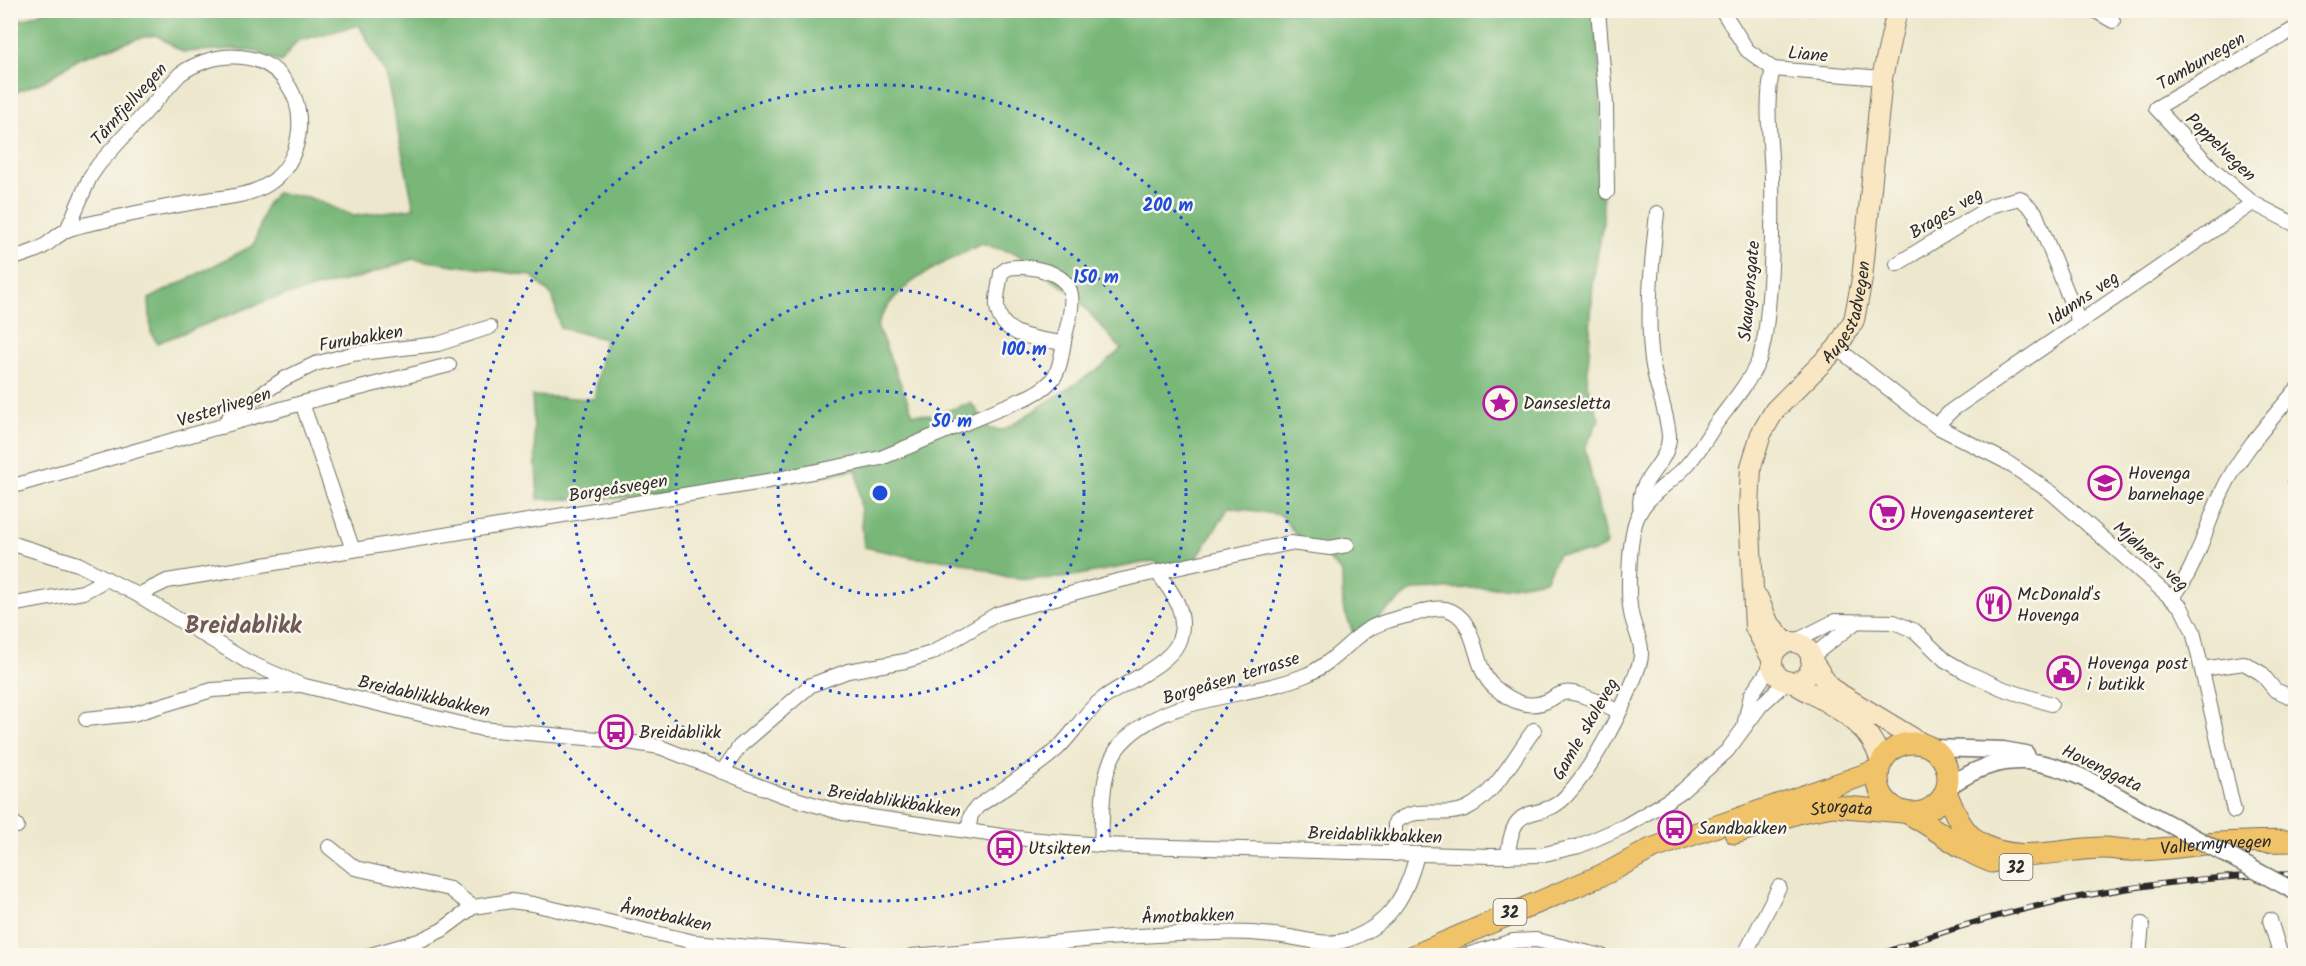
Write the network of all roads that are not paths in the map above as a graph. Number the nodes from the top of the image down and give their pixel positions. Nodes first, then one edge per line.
1 (1598, 10) edge
2 (1722, 10) edge
3 (1897, 10) edge
4 (2094, 10) edge
5 (2113, 21) dead end
6 (2295, 28) edge
7 (1773, 69) junction
8 (1882, 78) junction
9 (2156, 108) joint
10 (1607, 192) dead end
11 (2253, 203) junction
12 (1657, 213) dead end
13 (2295, 225) edge
14 (67, 230) junction
15 (10, 259) edge
16 (1897, 264) dead end
17 (2079, 322) junction
18 (490, 327) dead end
19 (1064, 344) junction
20 (1837, 348) junction
21 (449, 365) dead end
22 (2295, 390) edge
23 (302, 403) junction
24 (1936, 426) junction
25 (220, 428) junction
26 (10, 487) edge
27 (1641, 510) junction
28 (10, 543) edge
29 (1347, 545) dead end
30 (353, 549) junction
31 (1157, 572) junction
32 (107, 579) junction
33 (1754, 587) junction
34 (1630, 589) joint
35 (138, 595) junction
36 (2172, 598) junction
37 (10, 605) edge
38 (1856, 622) junction
39 (1789, 643) junction
40 (1811, 658) junction
41 (1772, 662) junction
42 (2202, 669) junction
43 (1789, 682) junction
44 (301, 685) junction
45 (2295, 699) edge
46 (2051, 704) dead end
47 (1618, 711) junction
48 (86, 719) dead end
49 (1744, 728) junction
50 (1534, 730) dead end
51 (1926, 746) junction
52 (2043, 762) junction
53 (1879, 766) junction
54 (722, 772) junction
55 (1947, 789) junction
56 (2234, 811) dead end
57 (1906, 813) junction
58 (968, 831) junction
59 (2295, 841) edge
60 (1101, 845) junction
61 (329, 847) dead end
62 (2134, 850) junction
63 (1395, 854) junction
64 (1417, 854) junction
65 (1508, 856) junction
66 (1609, 872) junction
67 (1779, 887) dead end
68 (2295, 892) edge
69 (473, 907) junction
70 (2270, 920) dead end
71 (2142, 924) dead end
72 (367, 956) edge
73 (855, 956) edge
74 (912, 956) edge
75 (1413, 956) edge
76 (1464, 956) edge
77 (1602, 956) edge
78 (1744, 956) edge
79 (2139, 956) edge
80 (2280, 956) edge

1 - 10 street
2 - 7 street, Liane
3 - 8 main road, Augestadvegen
4 - 5 street
6 - 9 street, Tamburvegen
7 - 8 street, Liane
7 - 27 street, Skaugensgate
8 - 20 main road, Augestadvegen
9 - 11 street, Poppelvegen
11 - 13 street, Poppelvegen
11 - 17 street, Idunns veg
12 - 27 street, Skaugensgate
14 - 14 street, Tårnfjellvegen
14 - 15 street, Tårnfjellvegen
16 - 17 street, Brages veg
17 - 24 street, Idunns veg
18 - 25 street, Furubakken
19 - 19 street, Borgeåsvegen
19 - 30 street, Borgeåsvegen
20 - 24 street, Mjølners veg
20 - 33 main road, Augestadvegen
21 - 23 street, Vesterlivegen
22 - 36 street
23 - 25 street, Vesterlivegen
23 - 30 street
24 - 36 street, Mjølners veg
25 - 26 street, Vesterlivegen
27 - 34 street, Skaugensgate
28 - 32 street, Breidablikkbakken
29 - 31 street
30 - 35 street, Borgeåsvegen
31 - 54 street
31 - 58 street
32 - 35 street, Breidablikkbakken
32 - 37 street
33 - 39 main road, Augestadvegen
33 - 41 main road, Augestadvegen
34 - 47 street, Gamle skoleveg
35 - 44 street, Breidablikkbakken
36 - 42 street, Mjølners veg
38 - 39 street
38 - 40 street
38 - 46 street
39 - 40 main road
39 - 41 main road
40 - 43 main road
40 - 51 main road
41 - 43 main road
41 - 49 street, Breidablikkbakken
42 - 45 street
42 - 56 street, Mjølners veg
43 - 49 street, Breidablikkbakken
43 - 53 main road
44 - 48 street
44 - 54 street, Breidablikkbakken
47 - 60 street, Borgeåsen terrasse
47 - 65 street, Gamle skoleveg
49 - 65 street, Breidablikkbakken
50 - 63 street
51 - 52 street, Hovenggata
51 - 53 main road, 32
51 - 55 main road, 32
52 - 55 street, Hovenggata
52 - 68 street, Hovenggata, bridge
53 - 57 main road, 32
53 - 66 main road, Storgata / 32
54 - 58 street, Breidablikkbakken
55 - 57 main road, 32
55 - 62 main road, Vallermyrvegen / 32
57 - 62 main road, Vallermyrvegen / 32
57 - 66 main road, Storgata / 32
58 - 60 street, Breidablikkbakken
59 - 62 main road, Vallermyrvegen / 32
60 - 63 street, Breidablikkbakken
61 - 69 street
63 - 64 street, Breidablikkbakken
64 - 65 street, Breidablikkbakken
64 - 74 street, Åmotbakken
66 - 75 main road, Storgata / 32
67 - 78 street
69 - 72 street, Åmotbakken
69 - 73 street, Åmotbakken
70 - 80 street
71 - 79 street
76 - 77 street

